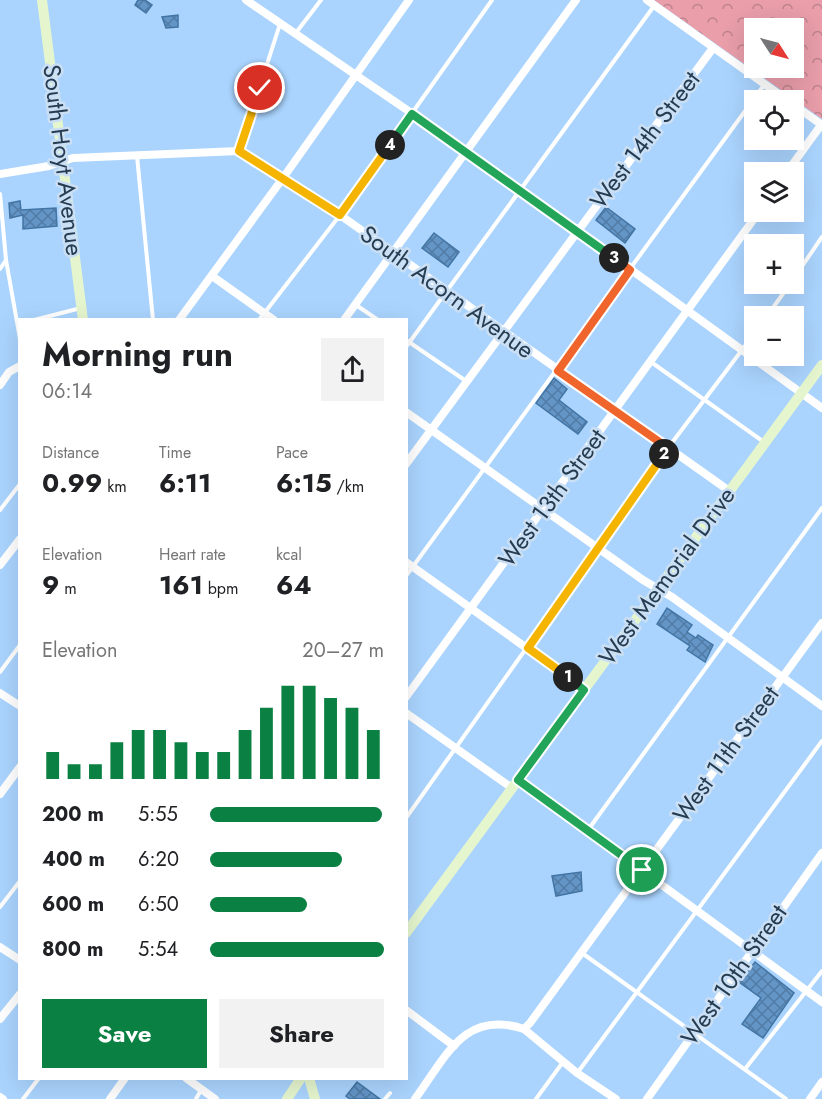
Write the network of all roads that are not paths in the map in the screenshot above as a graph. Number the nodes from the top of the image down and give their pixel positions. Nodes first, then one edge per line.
1 (42, 0) edge
2 (246, 0) edge
3 (321, 0) edge
4 (409, 0) edge
5 (492, 0) edge
6 (576, 0) edge
7 (647, 0) edge
8 (655, 5) junction
9 (280, 24) junction
10 (295, 34) junction
11 (713, 48) junction
12 (355, 76) junction
13 (764, 84) junction
14 (773, 90) edge
15 (804, 112) edge
16 (412, 114) junction
17 (822, 125) edge
18 (239, 151) junction
19 (466, 151) junction
20 (136, 155) junction
21 (63, 161) junction
22 (794, 162) edge
23 (0, 174) edge
24 (283, 178) junction
25 (521, 192) junction
26 (0, 194) edge
27 (340, 215) junction
28 (752, 222) edge
29 (577, 231) junction
30 (822, 237) edge
31 (393, 253) junction
32 (6, 260) junction
33 (804, 263) edge
34 (0, 269) edge
35 (630, 270) junction
36 (212, 276) junction
37 (446, 292) junction
38 (355, 304) junction
39 (688, 311) junction
40 (82, 314) edge
41 (261, 316) edge
42 (50, 318) edge
43 (153, 318) edge
44 (180, 318) edge
45 (345, 318) edge
46 (375, 318) edge
47 (18, 330) edge
48 (502, 332) junction
49 (408, 341) edge
50 (743, 350) junction
51 (651, 362) junction
52 (822, 366) edge
53 (18, 367) edge
54 (558, 371) junction
55 (3, 373) edge
56 (466, 381) junction
57 (0, 384) edge
58 (801, 393) junction
59 (706, 399) junction
60 (822, 408) edge
61 (616, 411) junction
62 (408, 413) edge
63 (431, 429) junction
64 (764, 442) junction
65 (668, 448) junction
66 (408, 461) edge
67 (486, 468) junction
68 (18, 487) edge
69 (728, 490) junction
70 (822, 508) edge
71 (0, 510) edge
72 (544, 510) junction
73 (18, 542) edge
74 (598, 548) junction
75 (0, 565) edge
76 (410, 565) edge
77 (658, 589) junction
78 (471, 608) junction
79 (822, 623) edge
80 (728, 637) junction
81 (18, 648) edge
82 (528, 648) junction
83 (0, 672) edge
84 (783, 677) junction
85 (584, 690) junction
86 (0, 693) edge
87 (408, 694) edge
88 (18, 705) edge
89 (822, 706) edge
90 (408, 714) edge
91 (822, 741) edge
92 (457, 749) junction
93 (18, 770) edge
94 (515, 784) junction
95 (0, 794) edge
96 (408, 815) edge
97 (587, 831) junction
98 (822, 853) edge
99 (642, 870) junction
100 (18, 883) edge
101 (0, 907) edge
102 (697, 910) junction
103 (408, 930) edge
104 (0, 947) edge
105 (751, 950) junction
106 (582, 953) junction
107 (18, 959) edge
108 (822, 971) edge
109 (808, 991) junction
110 (637, 992) junction
111 (18, 996) edge
112 (822, 1002) edge
113 (408, 1012) edge
114 (0, 1019) edge
115 (525, 1029) junction
116 (694, 1033) junction
117 (454, 1046) junction
118 (563, 1062) junction
119 (745, 1069) junction
120 (577, 1073) junction
121 (38, 1080) edge
122 (124, 1080) edge
123 (189, 1080) edge
124 (300, 1080) edge
125 (310, 1080) edge
126 (822, 1082) edge
127 (201, 1089) junction
128 (390, 1093) dead end
129 (24, 1099) edge
130 (110, 1099) edge
131 (196, 1099) edge
132 (215, 1099) edge
133 (287, 1099) edge
134 (315, 1099) edge
135 (385, 1099) edge
136 (415, 1099) edge
137 (536, 1099) edge
138 (616, 1099) edge
139 (648, 1099) edge
140 (786, 1099) edge
141 (810, 1099) edge

1 - 21 main road, South Hoyt Avenue
2 - 9 street
3 - 10 lane
4 - 12 street
5 - 16 lane
6 - 19 street
7 - 8 street
8 - 11 street
8 - 25 lane
9 - 10 street
9 - 18 lane
10 - 12 street
11 - 13 street
11 - 29 street, West 14th Street
12 - 16 street
12 - 24 street
13 - 14 street
13 - 35 lane
15 - 17 street
16 - 19 street
16 - 27 lane
17 - 22 street
18 - 20 street
18 - 24 lane
19 - 25 street
19 - 31 street
20 - 21 street
20 - 43 lane
21 - 23 street
21 - 40 main road, South Hoyt Avenue
24 - 27 street, South Acorn Avenue
24 - 36 street
25 - 29 street
25 - 37 lane
26 - 32 lane
27 - 31 street, South Acorn Avenue
27 - 41 lane
28 - 39 street, West 13th Street
29 - 35 street
29 - 48 street, West 14th Street
30 - 33 lane
31 - 37 street, South Acorn Avenue
31 - 38 street
32 - 34 lane
32 - 47 lane
35 - 39 street
35 - 54 lane
36 - 41 street
36 - 44 street
37 - 48 street, South Acorn Avenue
37 - 49 lane
38 - 45 street
38 - 46 lane
39 - 50 street
39 - 51 street, West 13th Street
40 - 42 lane
48 - 54 street, South Acorn Avenue
48 - 56 street, West 14th Street
49 - 56 lane
50 - 58 street
50 - 59 lane
51 - 59 lane
51 - 61 street, West 13th Street
52 - 58 main road, West Memorial Drive
53 - 55 street
54 - 61 street, South Acorn Avenue
54 - 67 lane
55 - 57 street
56 - 63 street, West 14th Street
58 - 60 street
58 - 64 main road, West Memorial Drive
59 - 64 lane
59 - 65 lane
61 - 65 street, South Acorn Avenue
61 - 72 street, West 13th Street
62 - 63 street
63 - 66 street, West 14th Street
63 - 67 street
64 - 69 main road, West Memorial Drive
65 - 69 street, South Acorn Avenue
65 - 74 lane
67 - 72 street
67 - 76 lane
68 - 71 lane
69 - 77 main road, West Memorial Drive
70 - 80 lane
72 - 74 street
72 - 78 street, West 13th Street
73 - 75 street
74 - 77 street
74 - 82 lane
76 - 78 street
77 - 80 street
77 - 85 main road, West Memorial Drive
78 - 82 street
78 - 87 street, West 13th Street
79 - 84 street, West 11th Street
80 - 84 street
80 - 97 lane
81 - 83 lane
82 - 85 street
82 - 92 lane
84 - 89 street
84 - 99 street, West 11th Street
85 - 94 main road, West Memorial Drive
86 - 88 street
90 - 92 street
91 - 102 lane
92 - 94 street
92 - 96 lane
93 - 95 street
94 - 97 street
94 - 103 main road, West Memorial Drive
97 - 99 street
98 - 105 street, West 10th Street
99 - 102 street
99 - 106 street, West 11th Street
100 - 101 lane
102 - 105 street
102 - 110 lane
104 - 107 street
105 - 109 street
105 - 116 street, West 10th Street
106 - 110 lane
106 - 115 street, West 11th Street
108 - 109 lane
109 - 112 street
109 - 119 lane
110 - 116 lane
110 - 120 lane
111 - 114 street
113 - 117 street
115 - 117 street
115 - 118 street
116 - 119 lane
116 - 139 street, West 10th Street
117 - 136 street
118 - 120 street
118 - 137 lane
119 - 140 lane
120 - 138 street
121 - 129 lane
122 - 130 street
123 - 127 street
124 - 133 main road
125 - 134 main road
126 - 141 street
127 - 131 lane
127 - 132 street
128 - 135 lane

